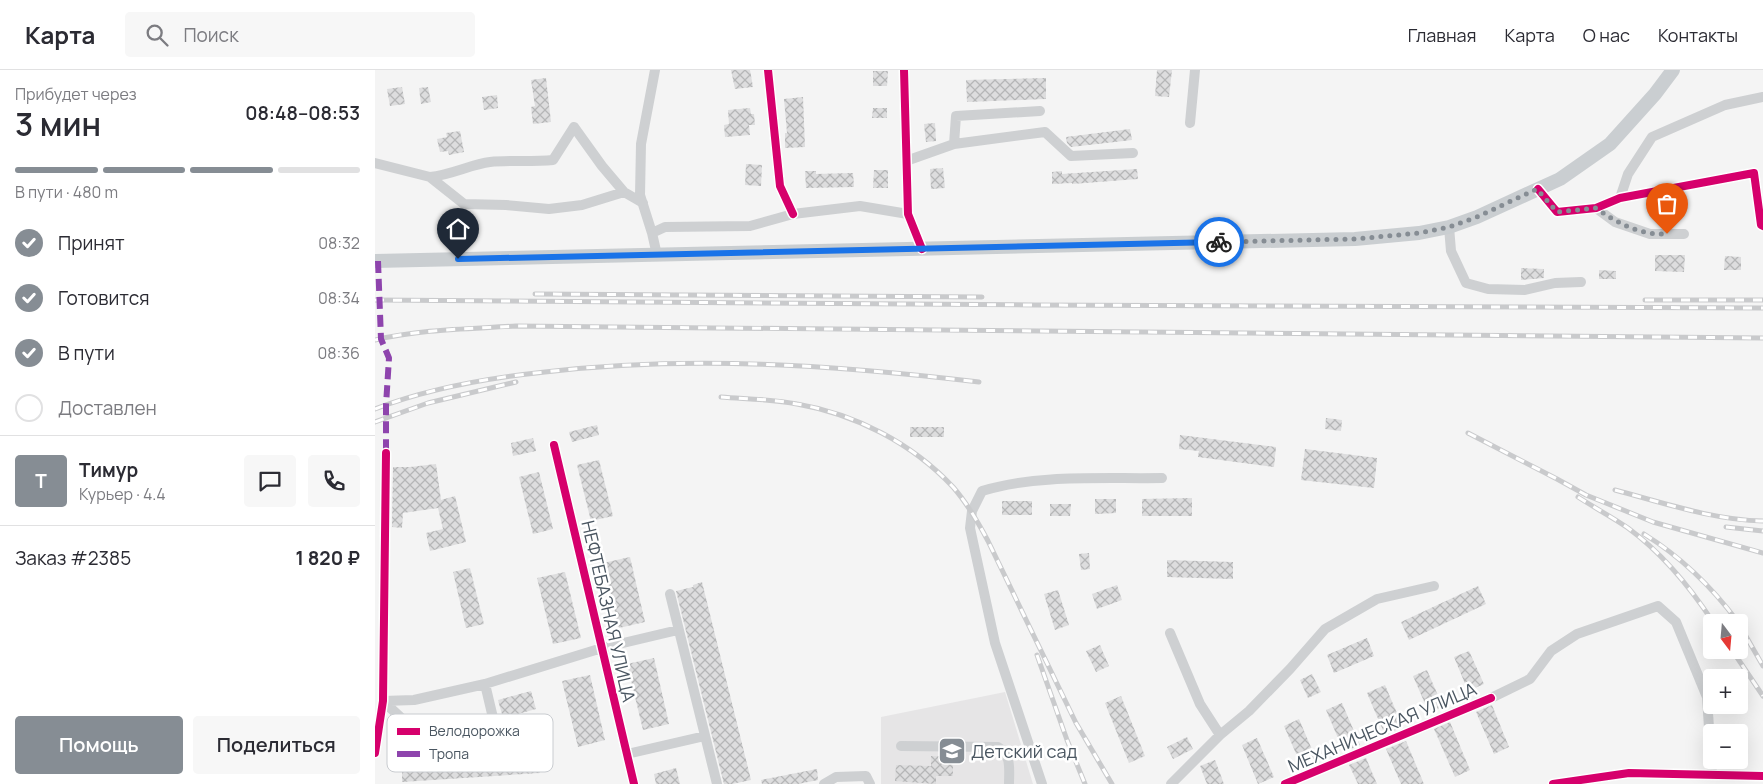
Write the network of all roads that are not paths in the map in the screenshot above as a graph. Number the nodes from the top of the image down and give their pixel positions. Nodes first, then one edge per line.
1 (655, 70) edge
2 (768, 70) edge
3 (904, 70) edge
4 (1195, 70) edge
5 (1673, 70) edge
6 (1763, 97) edge
7 (1040, 111) dead end
8 (1189, 123) dead end
9 (954, 144) junction
10 (1133, 153) dead end
11 (906, 161) junction
12 (375, 162) edge
13 (430, 177) junction
14 (1537, 189) junction
15 (624, 192) junction
16 (1620, 198) junction
17 (643, 203) junction
18 (1596, 208) junction
19 (793, 214) junction
20 (907, 214) junction
21 (1763, 226) edge
22 (1449, 227) junction
23 (652, 233) junction
24 (1684, 234) dead end
25 (922, 249) junction
26 (657, 255) junction
27 (375, 261) edge
28 (1581, 282) dead end
29 (554, 445) dead end
30 (386, 453) dead end
31 (1162, 478) dead end
32 (1434, 586) dead end
33 (670, 594) dead end
34 (678, 630) junction
35 (1170, 634) dead end
36 (603, 648) junction
37 (485, 684) junction
38 (383, 701) junction
39 (397, 714) edge
40 (492, 714) edge
41 (1220, 735) junction
42 (705, 736) junction
43 (901, 746) dead end
44 (375, 753) edge
45 (627, 754) junction
46 (1712, 774) junction
47 (1763, 776) edge
48 (635, 784) edge
49 (717, 784) edge
50 (824, 784) edge
51 (870, 784) edge
52 (1009, 784) edge
53 (1042, 784) edge
54 (1171, 784) edge
55 (1285, 784) edge
56 (1553, 784) edge

1 - 17 street
2 - 19 street
3 - 11 street
4 - 8 street
5 - 14 main road
6 - 16 street
7 - 9 street
9 - 10 street
9 - 11 street
11 - 20 street
12 - 13 street
13 - 15 street
13 - 15 street
14 - 18 street
14 - 22 main road
15 - 17 street
16 - 18 street
16 - 21 street
17 - 23 street
18 - 24 street
19 - 20 street
19 - 23 street
20 - 25 street
22 - 25 main road
22 - 28 street
23 - 26 street
25 - 26 main road
26 - 27 main road
29 - 36 street, НЕФТЕБАЗНАЯ УЛИЦА
30 - 38 street
31 - 53 street
32 - 41 street
33 - 34 street
34 - 36 street
34 - 42 street
35 - 41 street
36 - 37 street
36 - 45 street, НЕФТЕБАЗНАЯ УЛИЦА
37 - 38 street
37 - 40 street
38 - 39 street
38 - 44 street
41 - 54 street
42 - 45 street
42 - 49 street
43 - 52 street
45 - 48 street, НЕФТЕБАЗНАЯ УЛИЦА
46 - 47 street
46 - 55 street, МЕХАНИЧЕСКАЯ УЛИЦА
46 - 56 street
50 - 51 street

